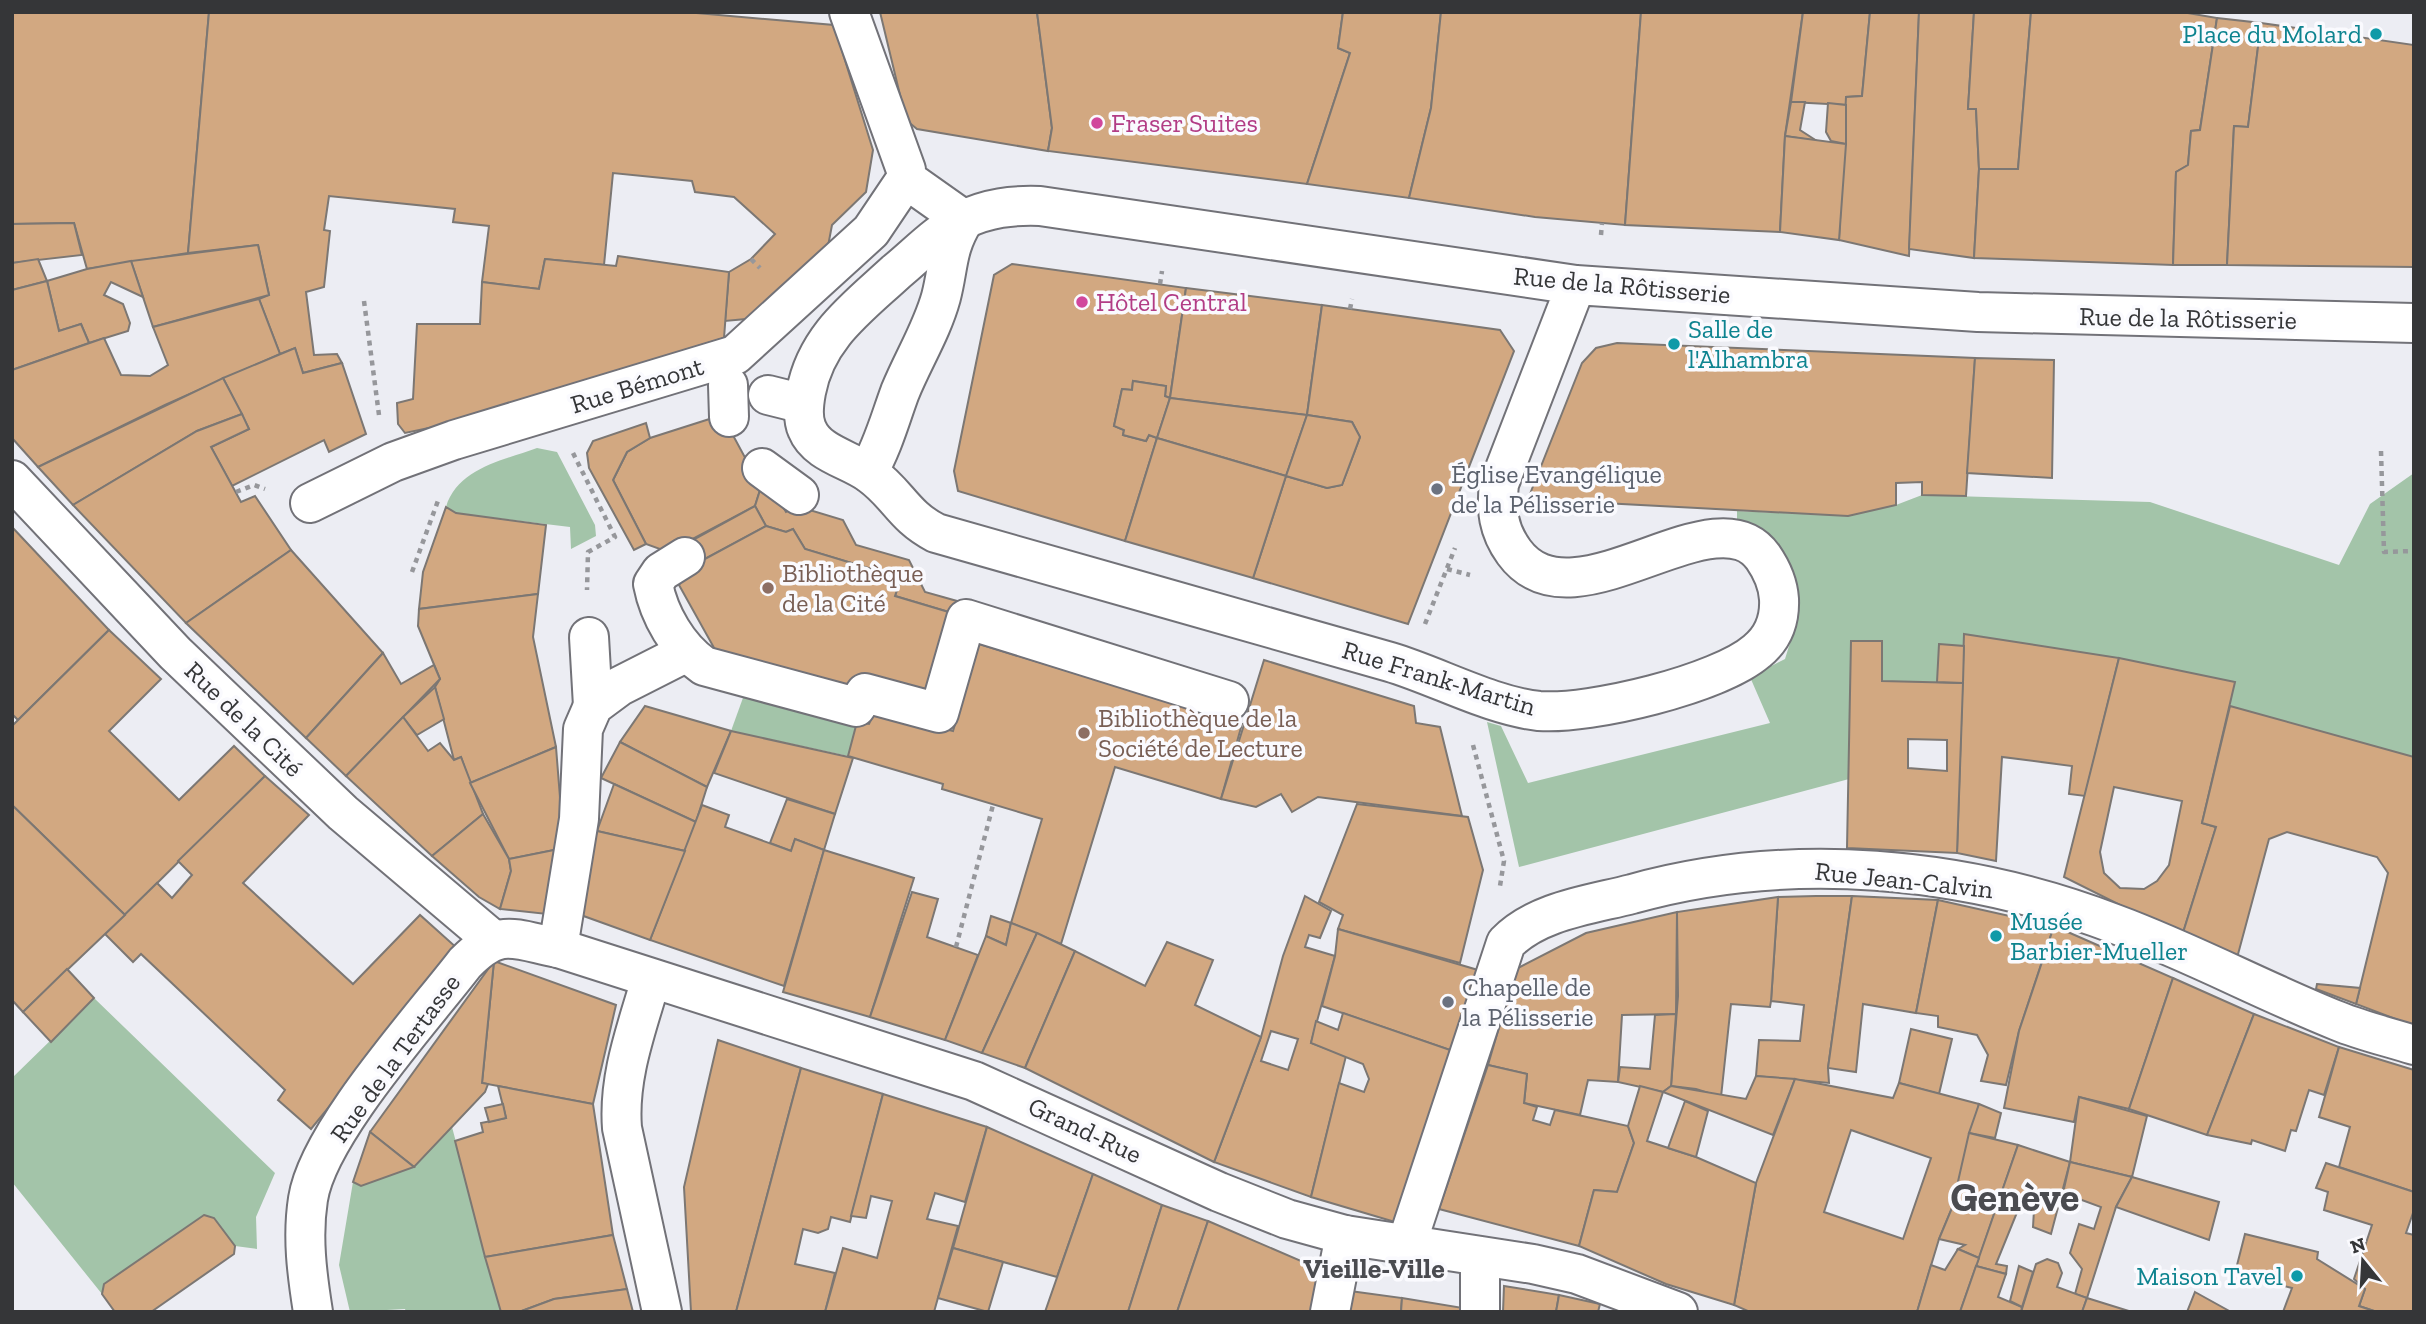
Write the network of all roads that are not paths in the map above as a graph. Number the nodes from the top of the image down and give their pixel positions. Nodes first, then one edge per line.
1 (849, 12) edge
2 (906, 178) junction
3 (964, 220) junction
4 (1576, 285) junction
5 (2414, 323) edge
6 (786, 399) joint
7 (762, 468) dead end
8 (868, 472) junction
9 (12, 480) edge
10 (799, 495) dead end
11 (310, 503) dead end
12 (685, 557) dead end
13 (589, 637) road end
14 (685, 653) junction
15 (1229, 701) dead end
16 (593, 706) junction
17 (493, 940) junction
18 (558, 948) junction
19 (651, 979) junction
20 (2414, 1045) edge
21 (1345, 1235) junction
22 (1406, 1246) junction
23 (1480, 1257) junction
24 (313, 1312) edge
25 (662, 1312) edge
26 (1330, 1312) edge
27 (1480, 1312) edge
28 (1678, 1312) edge

1 - 2 street
2 - 3 street
2 - 11 street, Rue Bémont
3 - 4 street, Rue de la Rôtisserie
3 - 6 street, Rue de la Rôtisserie
3 - 8 street
4 - 5 street, Rue de la Rôtisserie
4 - 8 street, Rue Frank-Martin
6 - 8 street, Rue Frank-Martin
7 - 10 street
9 - 17 street, Rue de la Cité
12 - 14 street
13 - 16 street
14 - 15 street
14 - 16 street
16 - 18 street
17 - 18 street, Grand-Rue
17 - 24 street, Rue de la Tertasse
18 - 19 street, Grand-Rue
19 - 21 street, Grand-Rue
19 - 25 street
20 - 22 street, Rue Jean-Calvin
21 - 22 street, Grand-Rue
21 - 26 street
22 - 23 street, Grand-Rue
23 - 27 street
23 - 28 street, Grand-Rue

